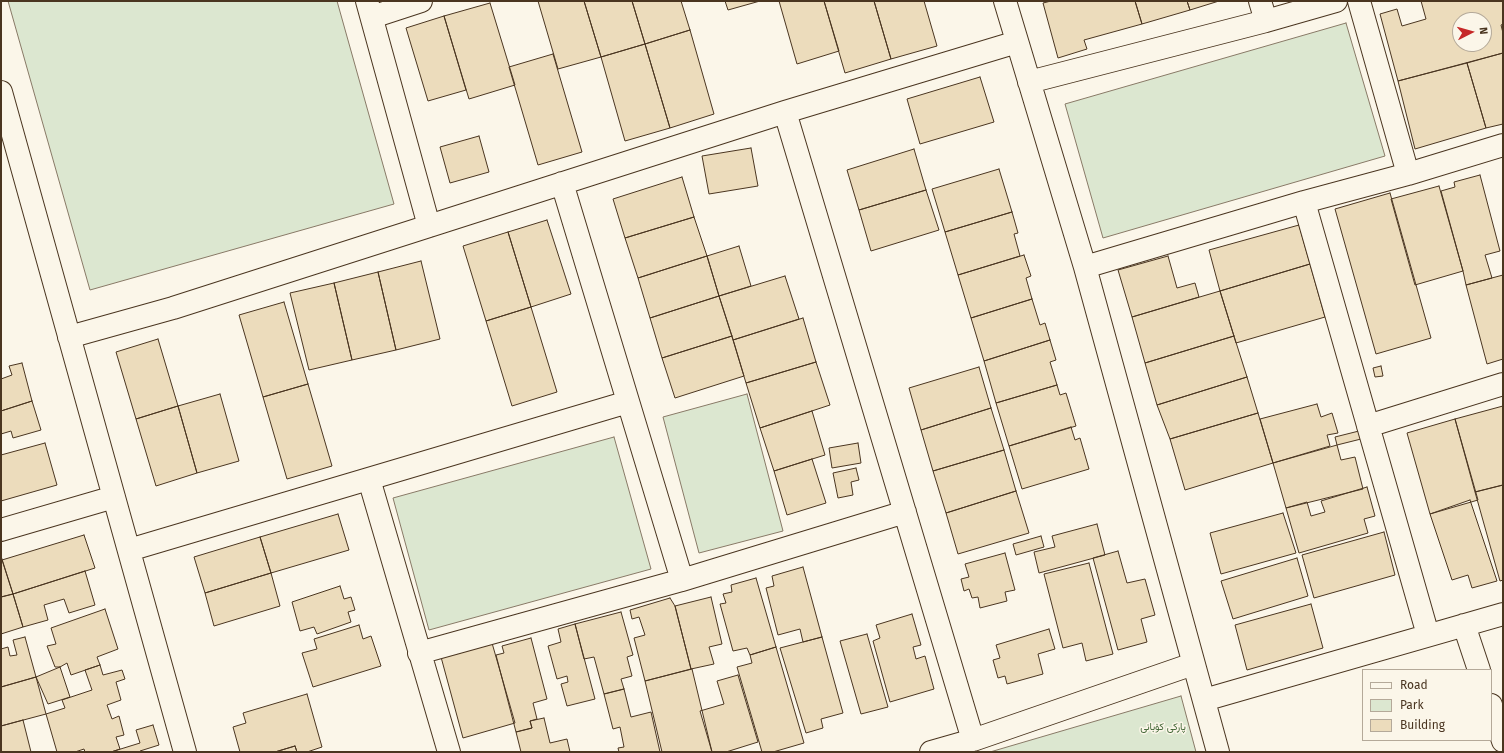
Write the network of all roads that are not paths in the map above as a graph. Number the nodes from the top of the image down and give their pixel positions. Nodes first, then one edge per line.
1 (421, 1) edge
2 (1005, 1) edge
3 (1336, 1) edge
4 (1359, 1) edge
5 (370, 9) edge
6 (1263, 11) edge
7 (1017, 42) junction
8 (1029, 82) junction
9 (1, 92) edge
10 (784, 112) junction
11 (1503, 145) edge
12 (9, 151) edge
13 (1408, 174) junction
14 (562, 183) junction
15 (1304, 202) junction
16 (429, 226) junction
17 (1085, 267) junction
18 (69, 337) junction
19 (1503, 384) edge
20 (628, 402) junction
21 (1368, 426) junction
22 (369, 479) junction
23 (114, 497) junction
24 (905, 512) junction
25 (1, 530) edge
26 (129, 550) junction
27 (682, 580) junction
28 (1503, 614) edge
29 (1464, 625) junction
30 (1428, 635) junction
31 (419, 653) junction
32 (1193, 664) junction
33 (1479, 669) edge
34 (1204, 700) junction
35 (1492, 708) edge
36 (973, 740) junction
37 (1503, 741) edge
38 (185, 752) edge
39 (449, 752) edge
40 (931, 752) edge
41 (1218, 752) edge

1 - 5 street
2 - 7 street
3 - 6 street
4 - 13 street
5 - 16 street
6 - 8 street
7 - 8 street
7 - 10 street
8 - 17 street
9 - 12 street
10 - 14 street
10 - 24 street
11 - 13 street
12 - 18 street
13 - 15 street
14 - 16 street
14 - 20 street
15 - 17 street
15 - 21 street
16 - 18 street
17 - 32 street
18 - 23 street
19 - 21 street
20 - 22 street
20 - 27 street
21 - 30 street
22 - 26 street
22 - 31 street
23 - 25 street
23 - 26 street
24 - 27 street
24 - 36 street
26 - 38 street
27 - 31 street
28 - 29 street
29 - 30 street
29 - 33 street
30 - 34 street
31 - 39 street
32 - 34 street
32 - 36 street
34 - 41 street
35 - 37 street
36 - 40 street

